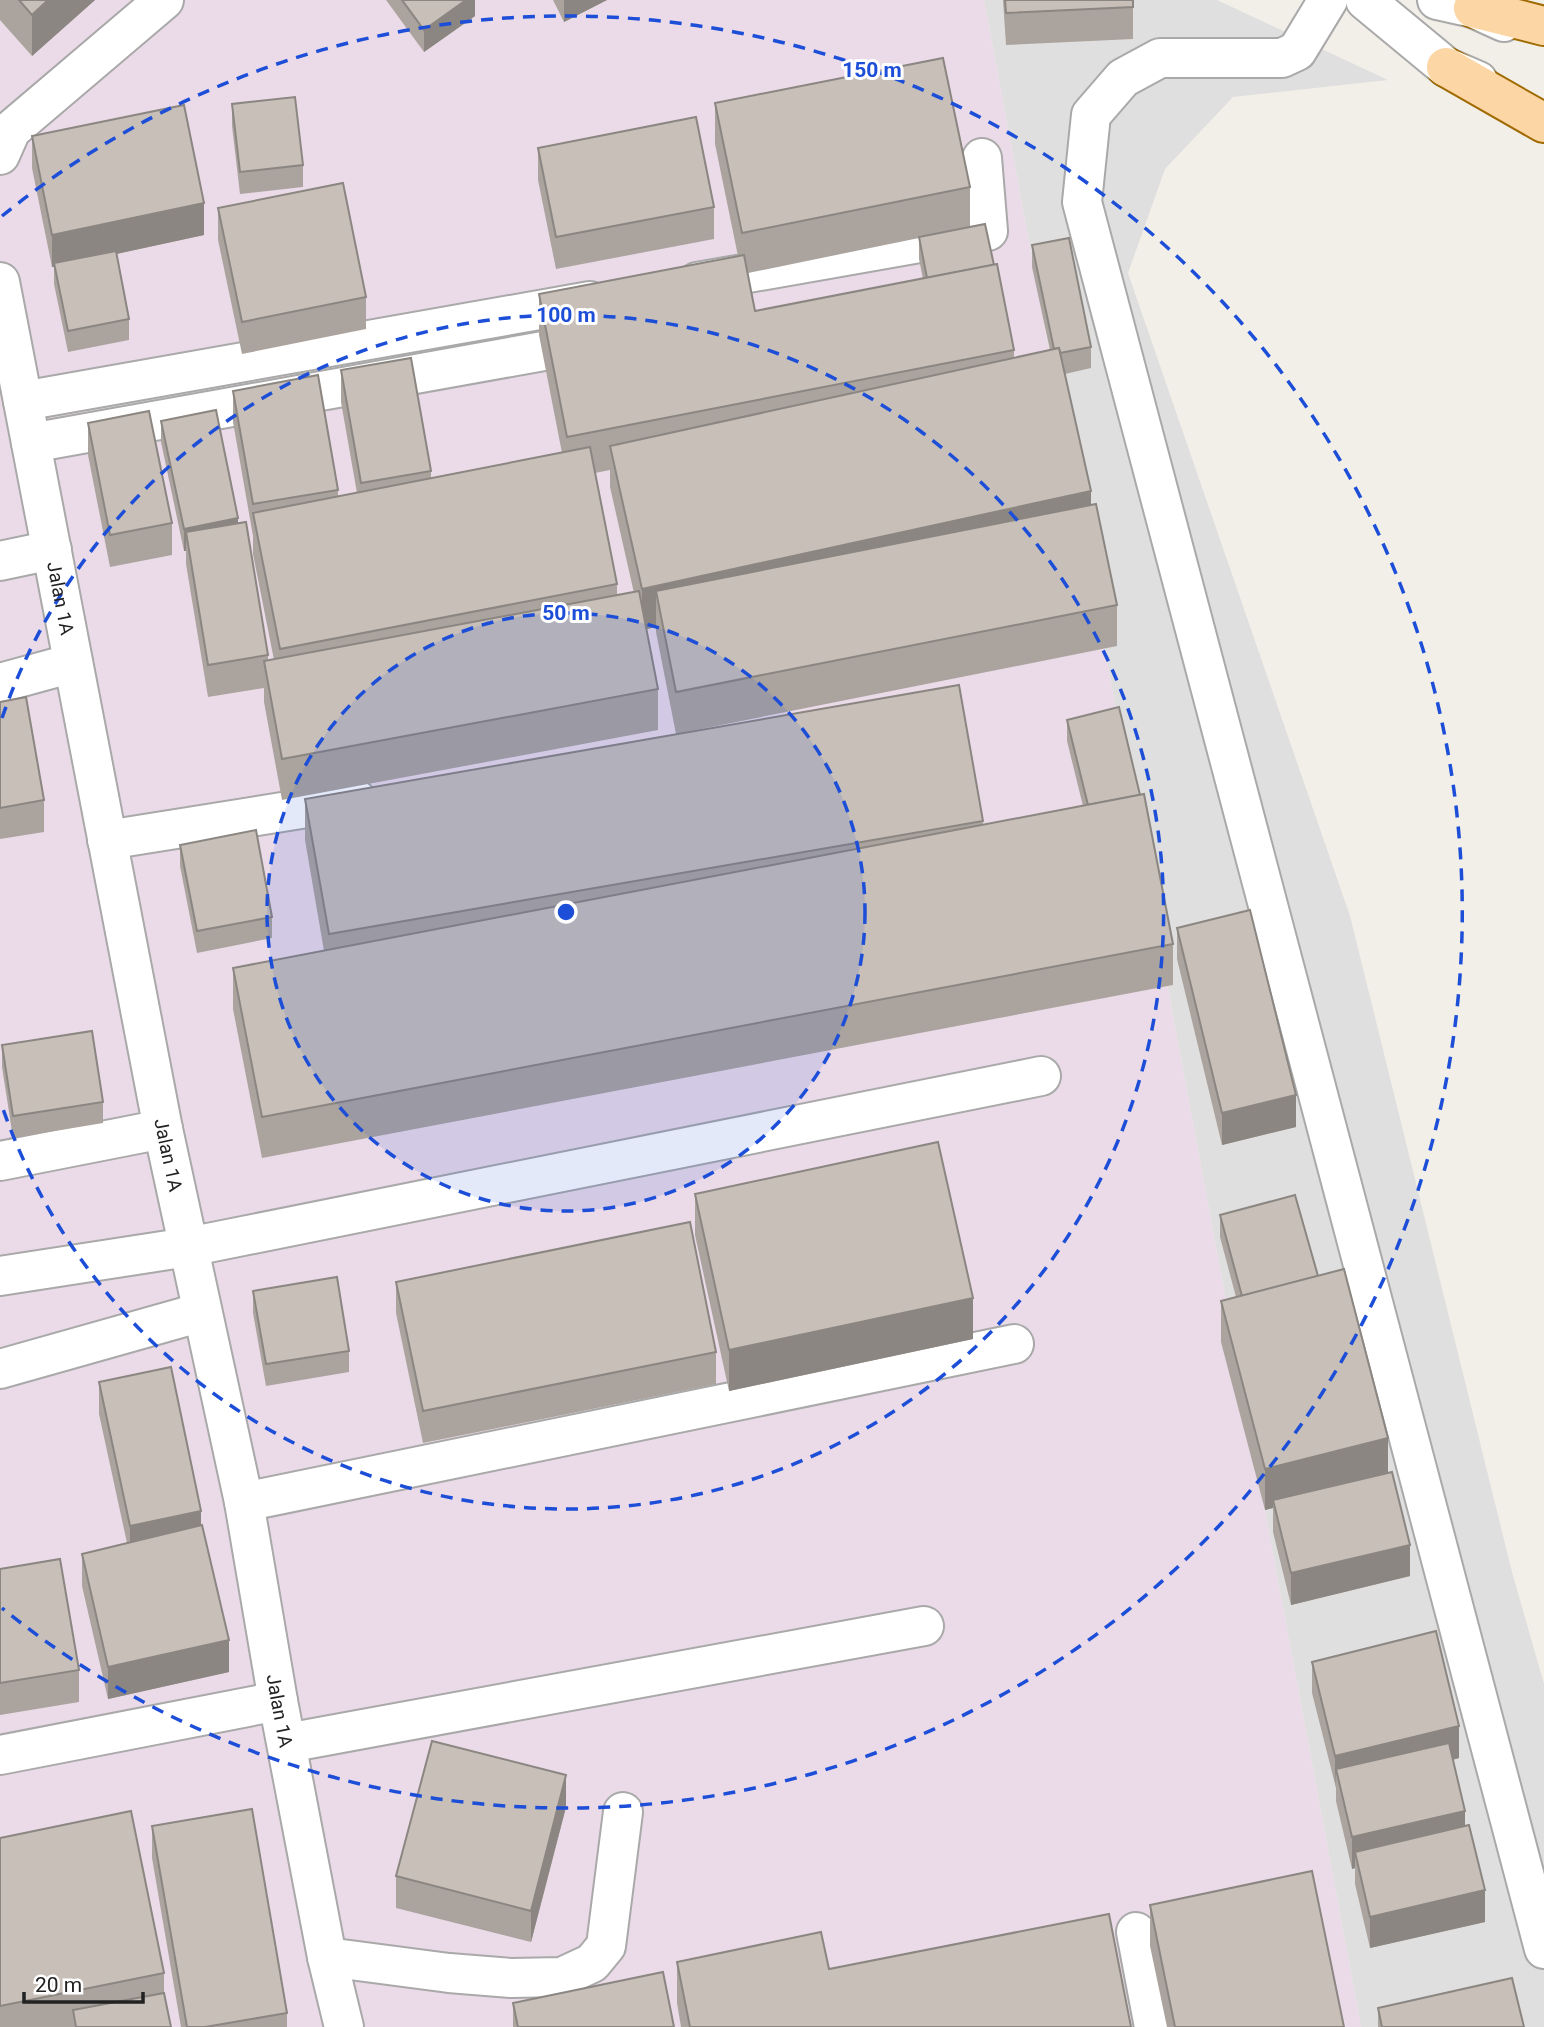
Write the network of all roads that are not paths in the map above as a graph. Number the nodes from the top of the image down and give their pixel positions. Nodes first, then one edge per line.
1 (164, 0) edge
2 (1328, 0) edge
3 (1365, 0) edge
4 (1455, 4) edge
5 (1544, 26) edge
6 (1544, 40) edge
7 (1446, 67) junction
8 (1544, 109) edge
9 (1544, 123) edge
10 (0, 155) edge
11 (982, 158) dead end
12 (0, 282) edge
13 (630, 336) edge
14 (23, 401) junction
15 (31, 443) junction
16 (52, 550) junction
17 (0, 561) edge
18 (73, 663) junction
19 (0, 683) edge
20 (395, 794) edge
21 (107, 840) junction
22 (1041, 1076) dead end
23 (163, 1129) junction
24 (0, 1161) edge
25 (188, 1247) junction
26 (0, 1276) edge
27 (202, 1311) junction
28 (1014, 1344) dead end
29 (0, 1369) edge
30 (244, 1502) junction
31 (923, 1626) dead end
32 (278, 1701) junction
33 (287, 1743) junction
34 (0, 1755) edge
35 (623, 1812) dead end
36 (1136, 1933) dead end
37 (1544, 1949) edge
38 (327, 1957) junction
39 (344, 2027) edge
40 (1154, 2027) edge

1 - 10 street
2 - 37 street
3 - 7 street
4 - 5 main road
4 - 6 street
7 - 8 street
7 - 9 main road
11 - 14 street
12 - 14 street, Jalan 1A
13 - 15 street
14 - 15 street, Jalan 1A
15 - 16 street, Jalan 1A
16 - 17 street
16 - 18 street, Jalan 1A
18 - 19 street
18 - 21 street, Jalan 1A
20 - 21 street
21 - 23 street, Jalan 1A
22 - 25 street
23 - 24 street
23 - 25 street, Jalan 1A
25 - 26 street
25 - 27 street, Jalan 1A
27 - 29 street
27 - 30 street, Jalan 1A
28 - 30 street
30 - 32 street, Jalan 1A
31 - 33 street
32 - 33 street, Jalan 1A
32 - 34 street
33 - 38 street, Jalan 1A
35 - 38 street
36 - 40 street
38 - 39 street, Jalan 1A

